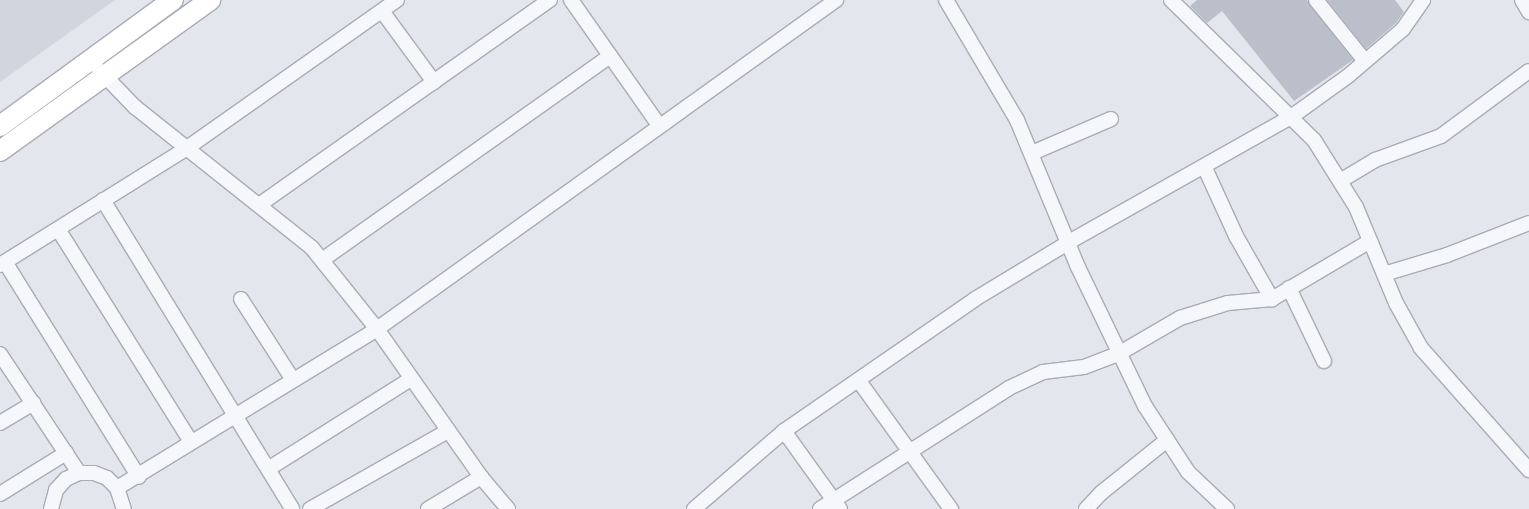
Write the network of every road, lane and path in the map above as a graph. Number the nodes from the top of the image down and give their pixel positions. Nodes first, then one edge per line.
1 (174, 0) edge
2 (210, 0) edge
3 (397, 0) edge
4 (550, 0) edge
5 (571, 0) edge
6 (836, 0) edge
7 (946, 0) edge
8 (1171, 0) edge
9 (1316, 0) edge
10 (1423, 0) edge
11 (1522, 0) edge
12 (382, 11) junction
13 (1529, 12) edge
14 (610, 56) junction
15 (90, 61) junction
16 (1365, 61) junction
17 (1529, 71) edge
18 (105, 76) junction
19 (434, 82) junction
20 (1291, 117) junction
21 (1111, 118) dead end
22 (659, 125) junction
23 (0, 126) edge
24 (187, 148) junction
25 (0, 151) edge
26 (1032, 153) junction
27 (1204, 166) junction
28 (1340, 181) junction
29 (103, 200) junction
30 (259, 205) junction
31 (1529, 223) edge
32 (58, 228) junction
33 (1370, 240) junction
34 (1069, 242) junction
35 (322, 260) junction
36 (3, 264) edge
37 (1384, 274) junction
38 (1289, 288) junction
39 (241, 299) dead end
40 (1272, 299) junction
41 (376, 329) junction
42 (1118, 354) junction
43 (0, 356) edge
44 (1324, 361) dead end
45 (411, 379) junction
46 (294, 380) junction
47 (859, 381) junction
48 (33, 403) junction
49 (235, 415) junction
50 (0, 423) edge
51 (448, 431) junction
52 (784, 431) junction
53 (1168, 440) junction
54 (192, 442) junction
55 (910, 451) junction
56 (66, 453) junction
57 (268, 469) junction
58 (1529, 470) edge
59 (79, 473) junction
60 (139, 477) junction
61 (481, 477) junction
62 (118, 488) junction
63 (0, 494) edge
64 (837, 505) edge
65 (51, 509) edge
66 (124, 509) edge
67 (292, 509) edge
68 (310, 509) edge
69 (428, 509) edge
70 (508, 509) edge
71 (694, 509) edge
72 (820, 509) edge
73 (951, 509) edge
74 (1086, 509) edge
75 (1227, 509) edge

1 - 15 street
2 - 18 street
3 - 12 street
4 - 19 street
5 - 14 street
6 - 22 street
7 - 26 street
8 - 20 street
9 - 16 street
10 - 16 street
11 - 13 street
12 - 19 street
12 - 24 street
14 - 22 street
14 - 35 street
15 - 18 street
15 - 23 street
16 - 20 street
17 - 28 street
18 - 24 street
18 - 25 street
19 - 30 street
20 - 27 street
20 - 28 street
21 - 26 street
22 - 41 street
24 - 29 street
24 - 30 street
26 - 34 street
27 - 34 street
27 - 40 street
28 - 33 street
29 - 32 street
29 - 49 street
30 - 35 street
31 - 37 street
32 - 36 street
32 - 54 street
33 - 37 street
33 - 38 street
34 - 42 street
34 - 47 street
35 - 41 street
36 - 60 street
37 - 58 street
38 - 40 street
38 - 44 street
39 - 46 street
40 - 42 street
41 - 45 street
41 - 46 street
42 - 53 street
42 - 55 street
43 - 48 street
45 - 51 street
45 - 57 street
46 - 49 street
47 - 52 street
47 - 55 street
48 - 50 street
48 - 56 street
49 - 54 street
49 - 57 street
51 - 61 street
51 - 68 street
52 - 64 street
52 - 71 street
53 - 74 street
53 - 75 street
54 - 60 street
55 - 64 street
55 - 73 street
56 - 59 street
56 - 63 street
57 - 67 street
59 - 62 street
59 - 65 street
60 - 62 street
61 - 69 street
61 - 70 street
62 - 66 street
64 - 72 street

